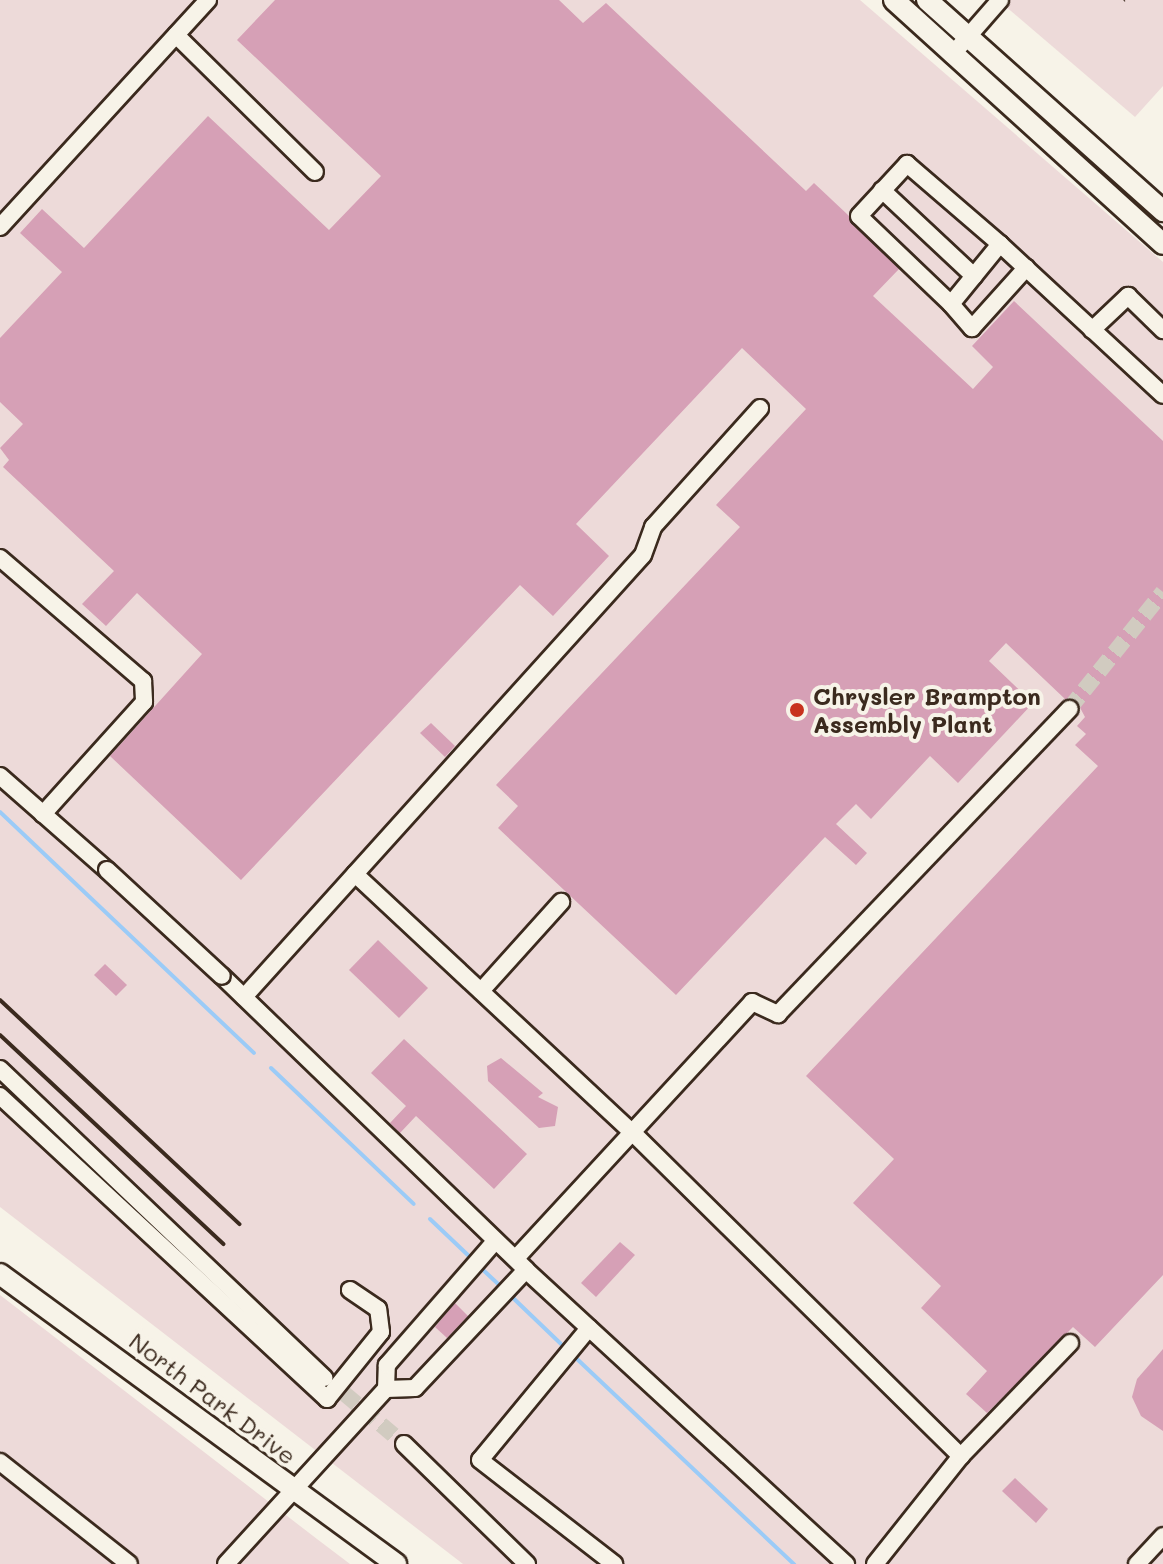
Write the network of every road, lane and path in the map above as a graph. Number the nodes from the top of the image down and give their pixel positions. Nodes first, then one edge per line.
1 (208, 0) edge
2 (894, 0) edge
3 (927, 0) edge
4 (1000, 0) edge
5 (176, 35) junction
6 (967, 37) junction
7 (952, 55) junction
8 (315, 172) dead end
9 (882, 190) junction
10 (1163, 211) edge
11 (0, 227) edge
12 (1000, 244) junction
13 (1163, 244) edge
14 (1026, 268) junction
15 (974, 276) junction
16 (951, 304) junction
17 (1092, 330) junction
18 (1163, 330) edge
19 (1163, 395) edge
20 (760, 408) dead end
21 (0, 558) edge
22 (1069, 709) tunnel mouth
23 (0, 776) edge
24 (43, 814) junction
25 (355, 874) junction
26 (561, 902) dead end
27 (481, 991) junction
28 (244, 997) junction
29 (0, 1069) edge
30 (0, 1096) edge
31 (632, 1132) junction
32 (495, 1241) junction
33 (521, 1263) junction
34 (0, 1274) edge
35 (350, 1290) dead end
36 (589, 1328) junction
37 (1070, 1343) dead end
38 (325, 1378) tunnel mouth
39 (386, 1389) junction
40 (404, 1444) tunnel mouth
41 (961, 1456) junction
42 (0, 1462) edge
43 (295, 1491) junction
44 (1163, 1536) edge
45 (129, 1564) edge
46 (226, 1564) edge
47 (396, 1564) edge
48 (527, 1564) edge
49 (614, 1564) edge
50 (846, 1564) edge
51 (875, 1564) edge
52 (1137, 1564) edge

1 - 5 street
2 - 7 main road
3 - 6 main road
4 - 6 street
5 - 8 street
5 - 11 street
6 - 7 street
6 - 10 main road
7 - 13 main road
9 - 12 street
9 - 15 street
9 - 16 street
12 - 14 street
12 - 15 street
14 - 16 street
14 - 17 street
15 - 16 street
17 - 18 street
17 - 19 street
20 - 25 street
21 - 24 street
22 - 31 street
23 - 24 street
24 - 28 street, bridge
25 - 27 street
25 - 28 street
26 - 27 street
27 - 31 street
28 - 32 street
29 - 38 street
30 - 35 street
31 - 33 street
31 - 41 street
32 - 33 street
32 - 39 street
33 - 36 street
33 - 39 street
34 - 43 main road, North Park Drive
36 - 49 street
36 - 50 street
37 - 41 street
39 - 43 street
40 - 48 street
41 - 51 street
42 - 45 street
43 - 46 street
43 - 47 main road, North Park Drive
44 - 52 street

